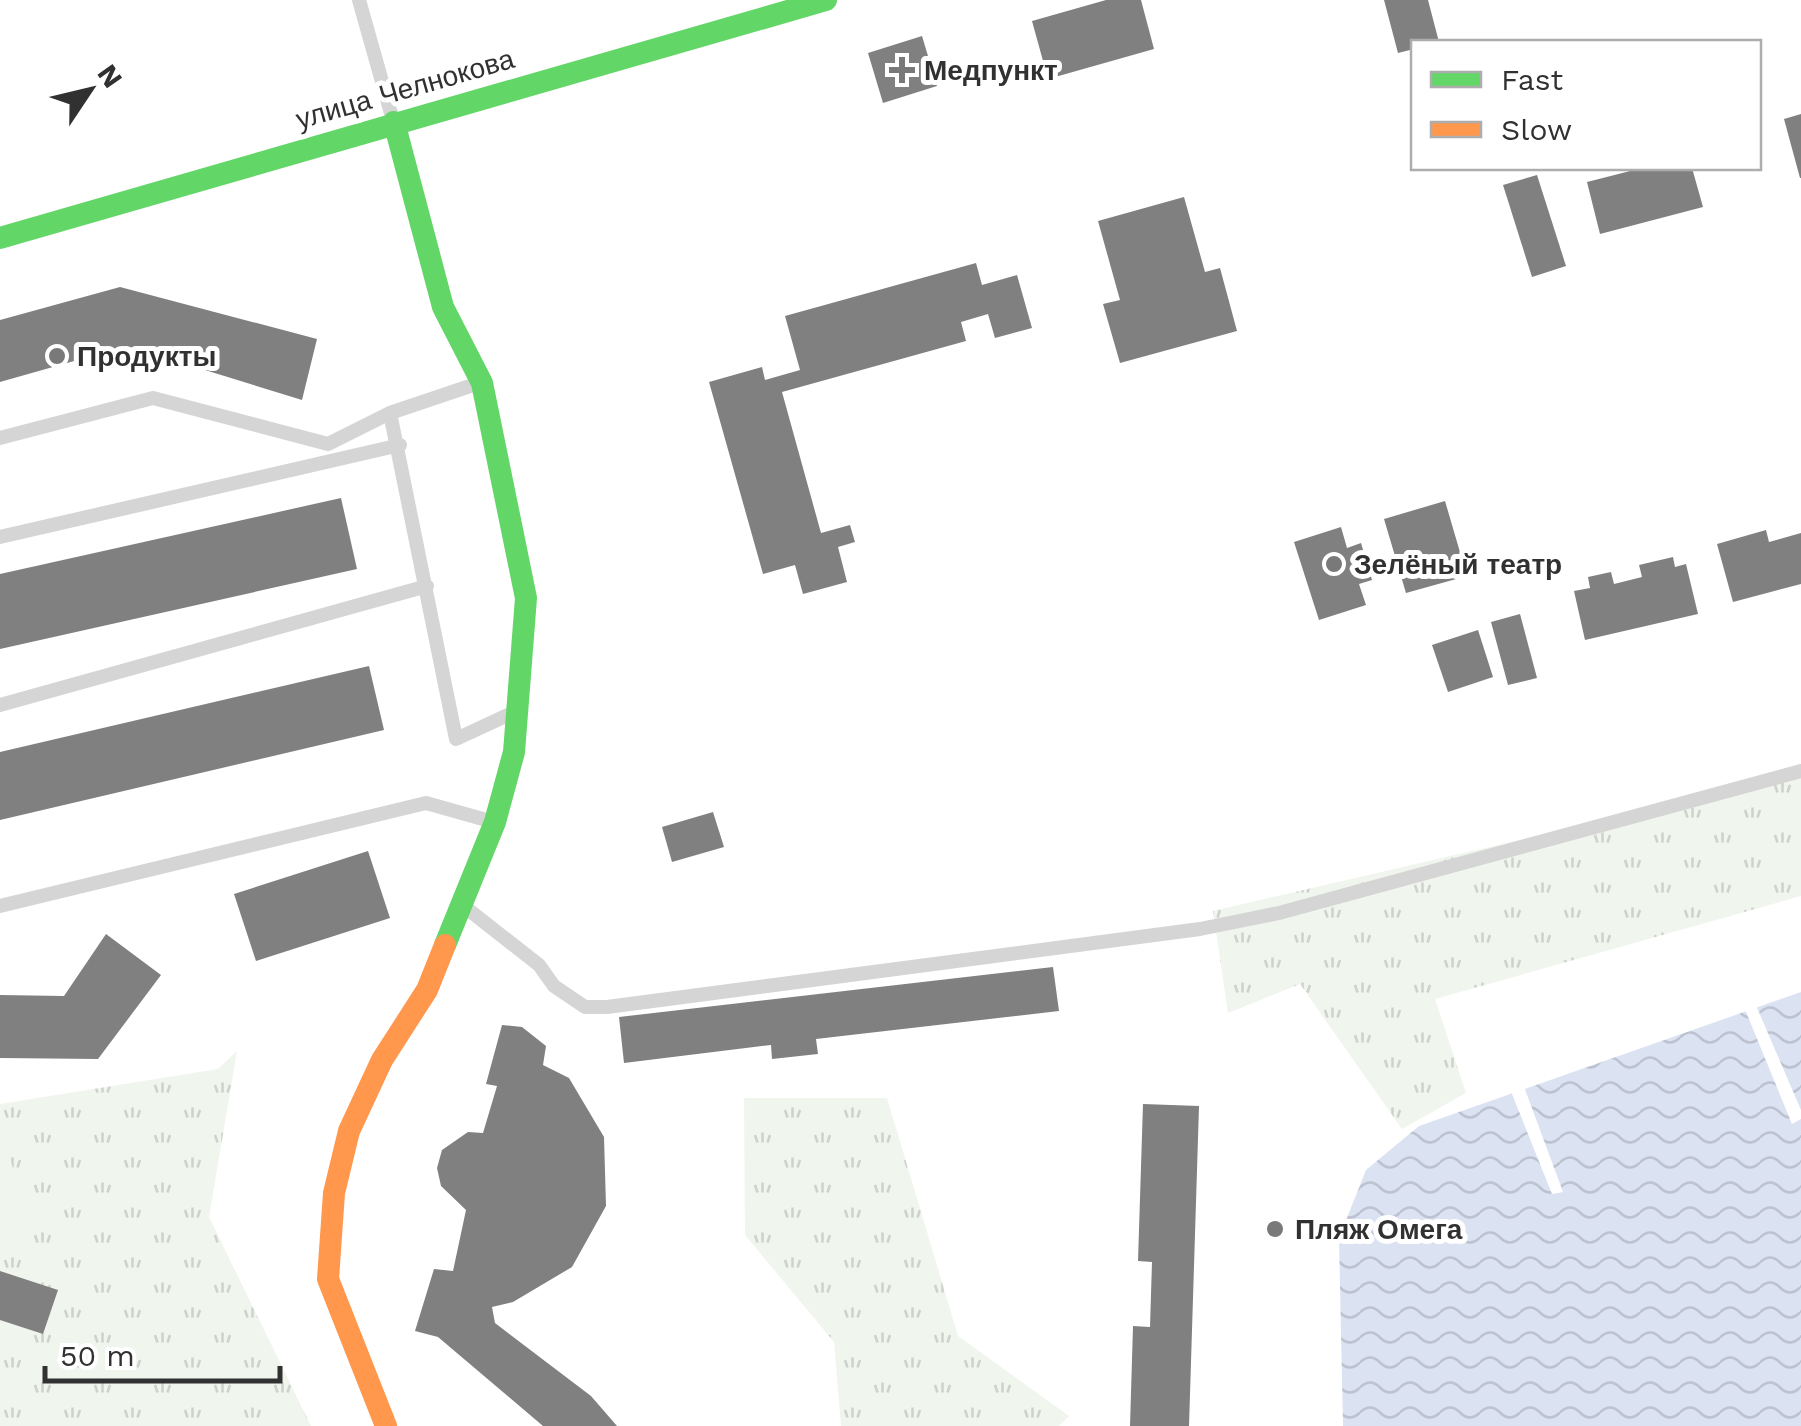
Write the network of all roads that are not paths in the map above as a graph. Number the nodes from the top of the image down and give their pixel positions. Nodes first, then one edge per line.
1 (360, 0) edge
2 (826, 0) edge
3 (394, 122) junction
4 (0, 238) edge
5 (482, 383) junction
6 (390, 413) junction
7 (0, 438) edge
8 (400, 445) junction
9 (0, 537) edge
10 (427, 586) junction
11 (0, 705) edge
12 (520, 710) junction
13 (1801, 771) edge
14 (495, 822) junction
15 (461, 903) junction
16 (0, 906) edge
17 (386, 1426) edge

1 - 3 lane
2 - 3 street, улица Челнокова
3 - 4 street, улица Челнокова
3 - 5 street
5 - 6 lane
5 - 12 street
6 - 7 lane
6 - 8 lane
8 - 9 lane
8 - 10 lane
10 - 11 lane
10 - 12 lane
12 - 14 street
13 - 15 lane
14 - 15 street
14 - 16 lane
15 - 17 street

